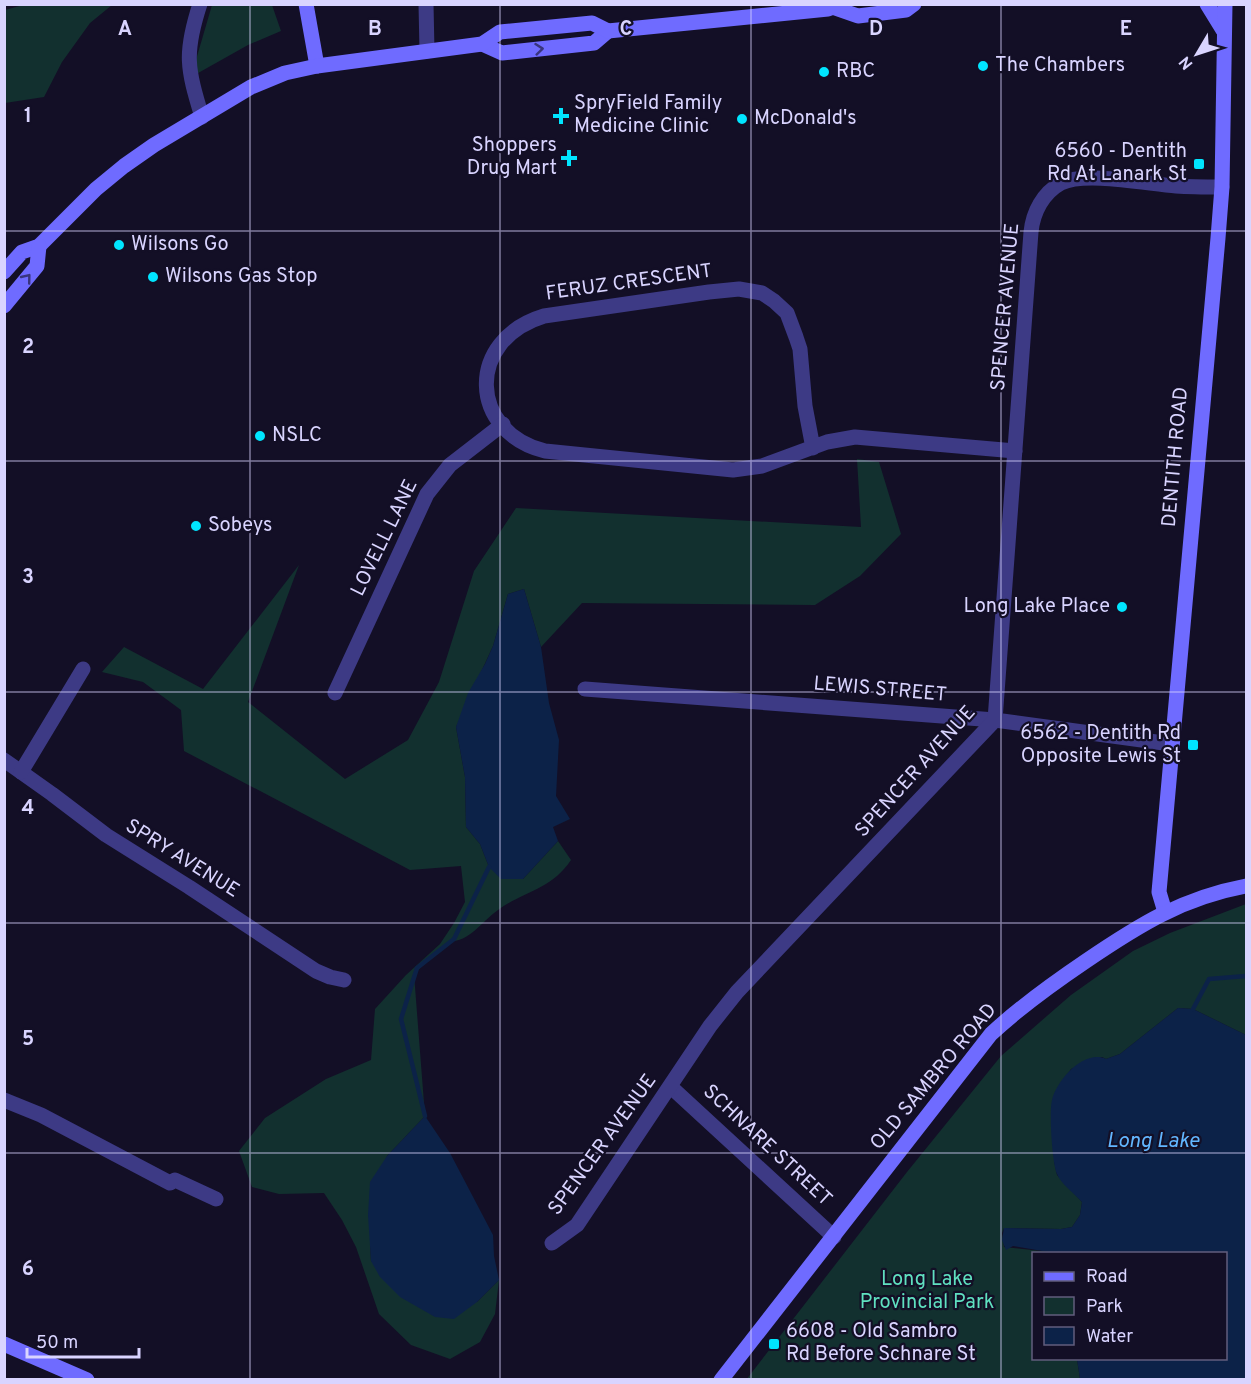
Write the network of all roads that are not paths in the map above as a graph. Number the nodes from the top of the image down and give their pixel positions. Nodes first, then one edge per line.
1 (200, 4) edge
2 (306, 4) edge
3 (426, 4) edge
4 (915, 4) edge
5 (1207, 4) edge
6 (1225, 4) edge
7 (1236, 4) edge
8 (838, 6) edge
9 (1225, 33) junction
10 (427, 51) junction
11 (317, 66) junction
12 (202, 117) junction
13 (1222, 187) junction
14 (39, 246) junction
15 (4, 272) edge
16 (4, 306) edge
17 (503, 424) junction
18 (813, 448) junction
19 (1015, 451) junction
20 (83, 669) dead end
21 (585, 688) dead end
22 (335, 693) dead end
23 (994, 720) junction
24 (1171, 744) junction
25 (4, 760) edge
26 (21, 772) junction
27 (1246, 886) edge
28 (1165, 912) junction
29 (344, 980) dead end
30 (671, 1087) junction
31 (4, 1100) edge
32 (216, 1199) dead end
33 (834, 1237) junction
34 (552, 1243) dead end
35 (4, 1344) edge
36 (87, 1380) edge
37 (721, 1380) edge

1 - 12 street
2 - 11 main road
3 - 10 street
4 - 8 main road
5 - 9 main road
6 - 9 main road, DENTITH ROAD
7 - 9 main road
8 - 10 main road
9 - 13 main road, DENTITH ROAD
10 - 11 main road
11 - 12 main road
12 - 14 main road
13 - 19 street, SPENCER AVENUE
13 - 24 main road, DENTITH ROAD
14 - 15 main road
16 -> 14 main road
17 - 18 street, FERUZ CRESCENT
17 - 18 street, FERUZ CRESCENT
17 - 22 street, LOVELL LANE
18 - 19 street, FERUZ CRESCENT
19 - 23 street, SPENCER AVENUE
20 - 26 street
21 - 23 street, LEWIS STREET
23 - 24 street, LEWIS STREET
23 - 30 street, SPENCER AVENUE
24 - 28 main road, DENTITH ROAD
25 - 26 street, SPRY AVENUE
26 - 29 street, SPRY AVENUE
27 - 28 main road, OLD SAMBRO ROAD
28 - 33 main road, OLD SAMBRO ROAD
30 - 33 street, SCHNARE STREET
30 - 34 street, SPENCER AVENUE
31 - 32 street
33 - 37 main road, OLD SAMBRO ROAD
35 - 36 main road

